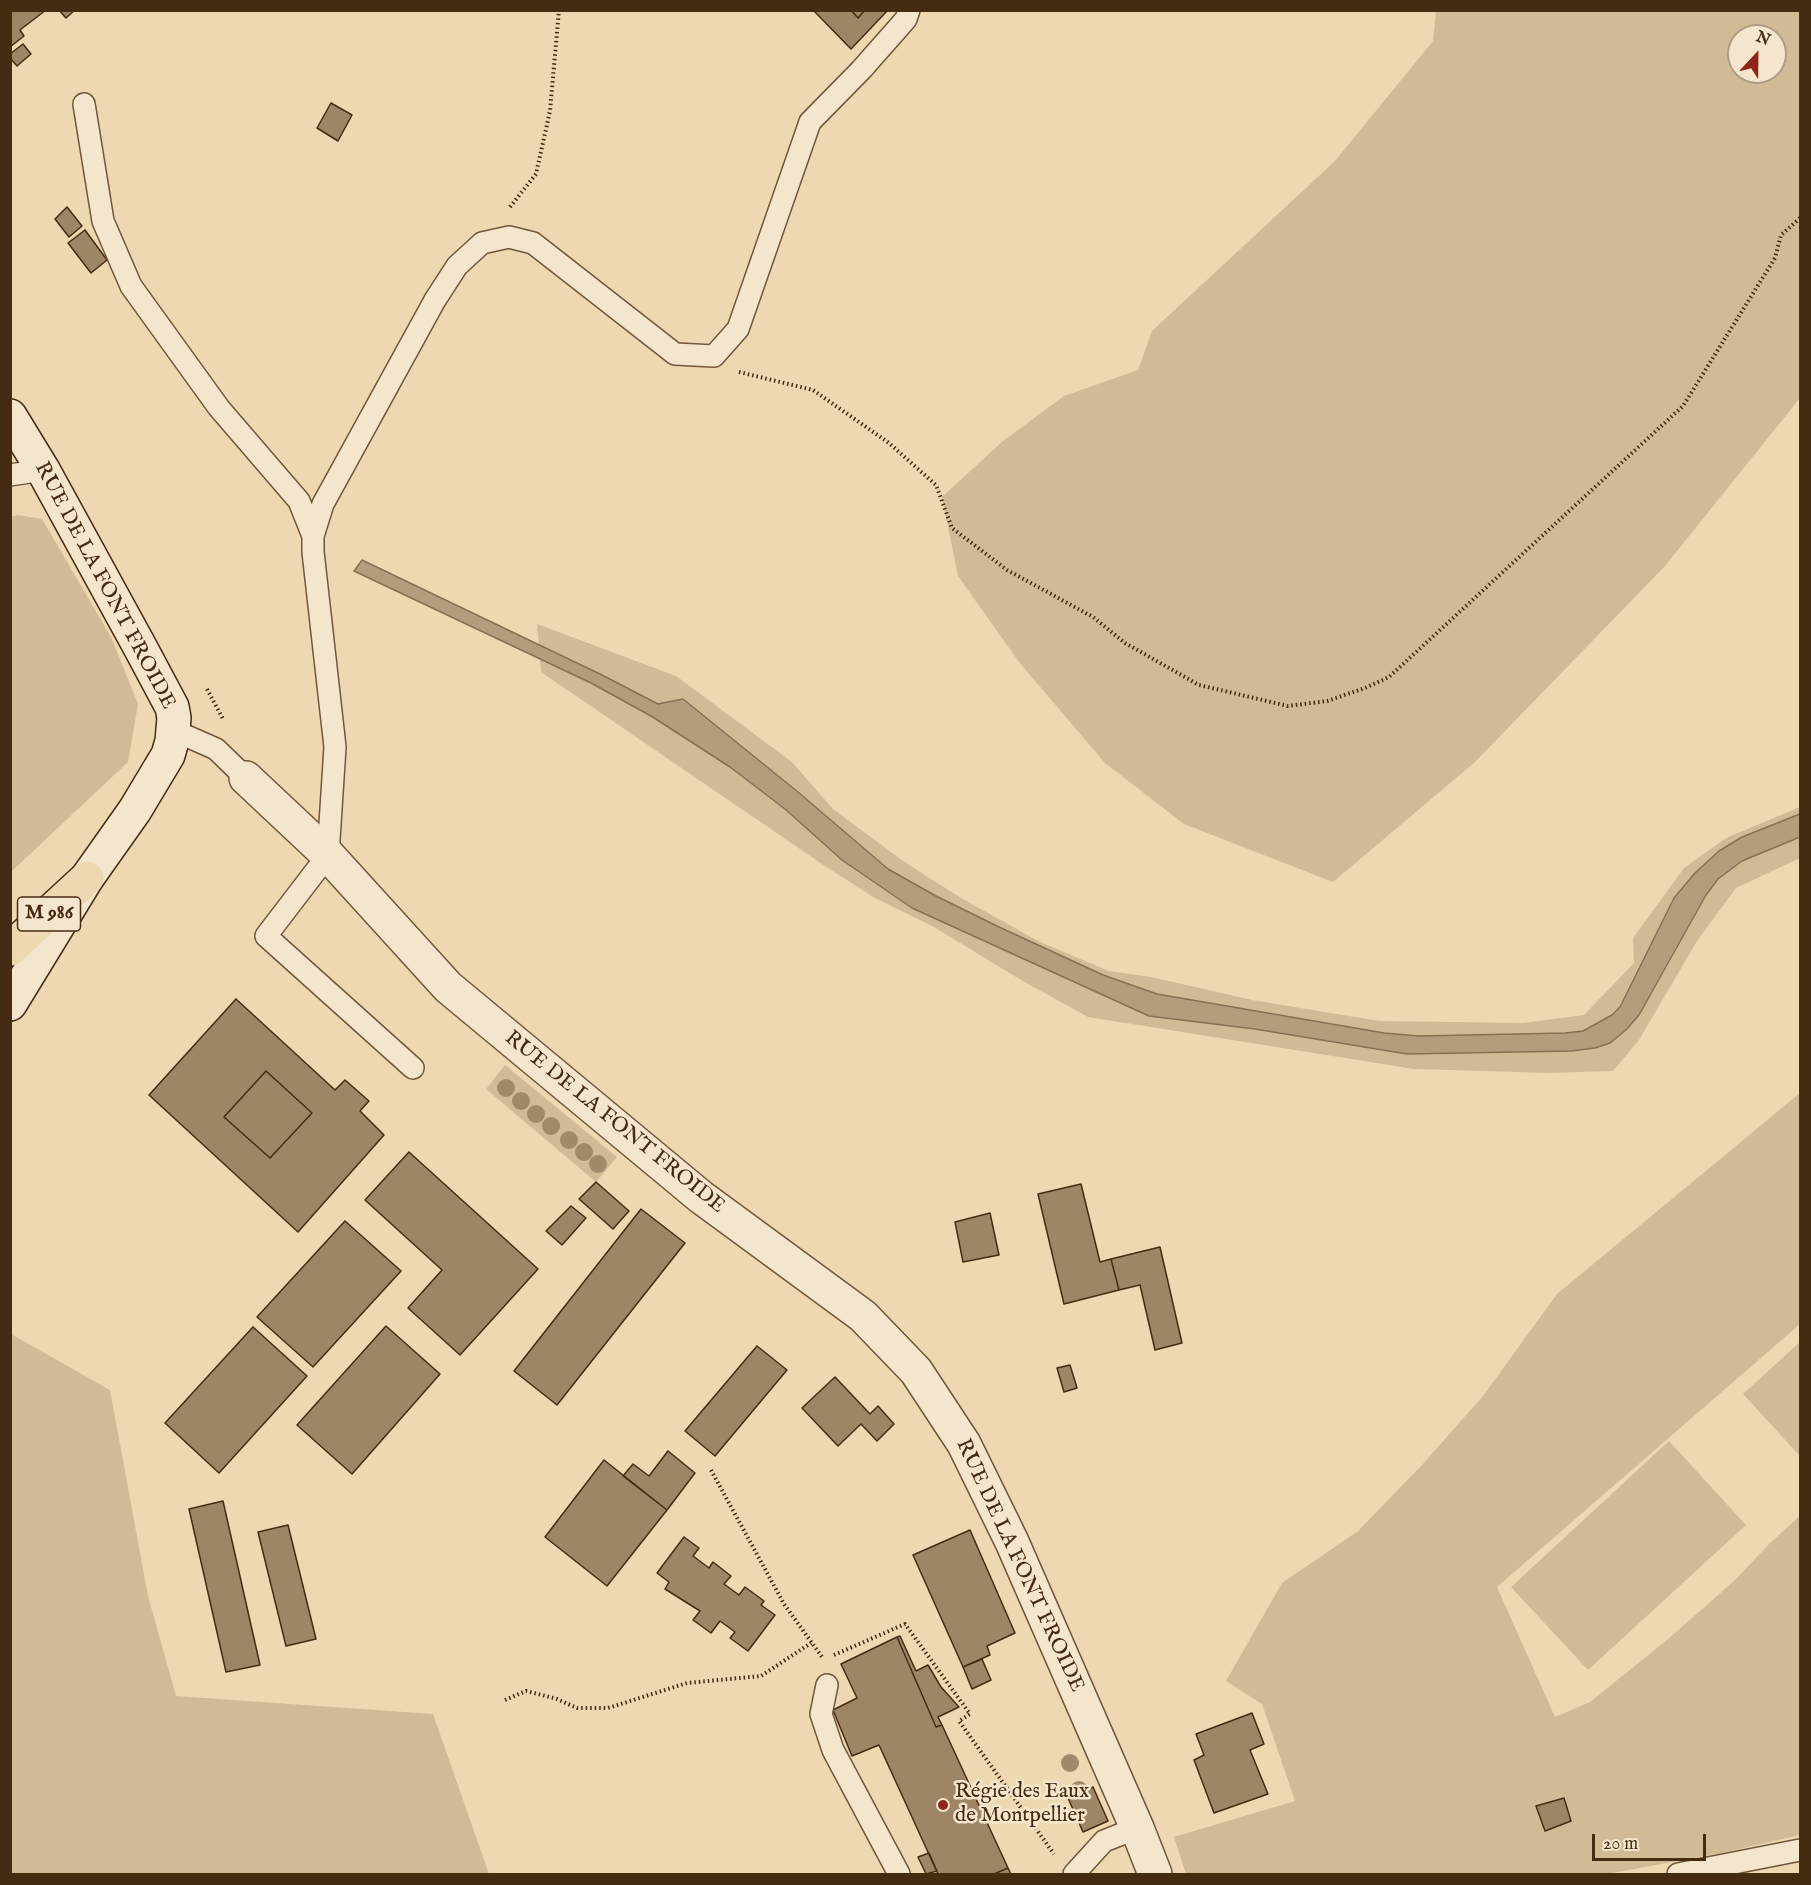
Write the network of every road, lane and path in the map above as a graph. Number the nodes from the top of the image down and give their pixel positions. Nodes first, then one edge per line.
1 (559, 10) edge
2 (909, 10) edge
3 (84, 104) dead end
4 (1800, 218) edge
5 (495, 241) junction
6 (736, 371) dead end
7 (10, 416) edge
8 (43, 470) junction
9 (10, 476) edge
10 (313, 536) junction
11 (173, 730) junction
12 (246, 778) joint
13 (328, 855) junction
14 (87, 878) junction
15 (10, 949) edge
16 (10, 970) edge
17 (10, 1004) edge
18 (413, 1068) dead end
19 (711, 1470) dead end
20 (811, 1643) junction
21 (827, 1685) dead end
22 (506, 1700) dead end
23 (1137, 1828) junction
24 (1800, 1850) edge
25 (1056, 1855) dead end
26 (899, 1875) edge
27 (1074, 1875) edge
28 (1155, 1875) edge
29 (1678, 1875) edge

1 - 5 path
2 - 5 lane
3 - 10 lane
4 - 6 path
5 - 10 lane
7 - 8 street, RUE DE LA FONT FROIDE
8 - 9 lane
8 - 11 street, RUE DE LA FONT FROIDE
10 - 13 lane
11 - 12 lane, RUE DE LA FONT FROIDE
11 - 14 street
12 - 13 street, RUE DE LA FONT FROIDE
13 - 18 lane
13 - 23 street, RUE DE LA FONT FROIDE
14 - 15 main road, M 986
14 - 16 street
14 - 17 street
19 - 20 path
20 - 22 path
20 - 25 path
21 - 26 lane
23 - 27 lane
23 - 28 street, RUE DE LA FONT FROIDE
24 - 29 lane

